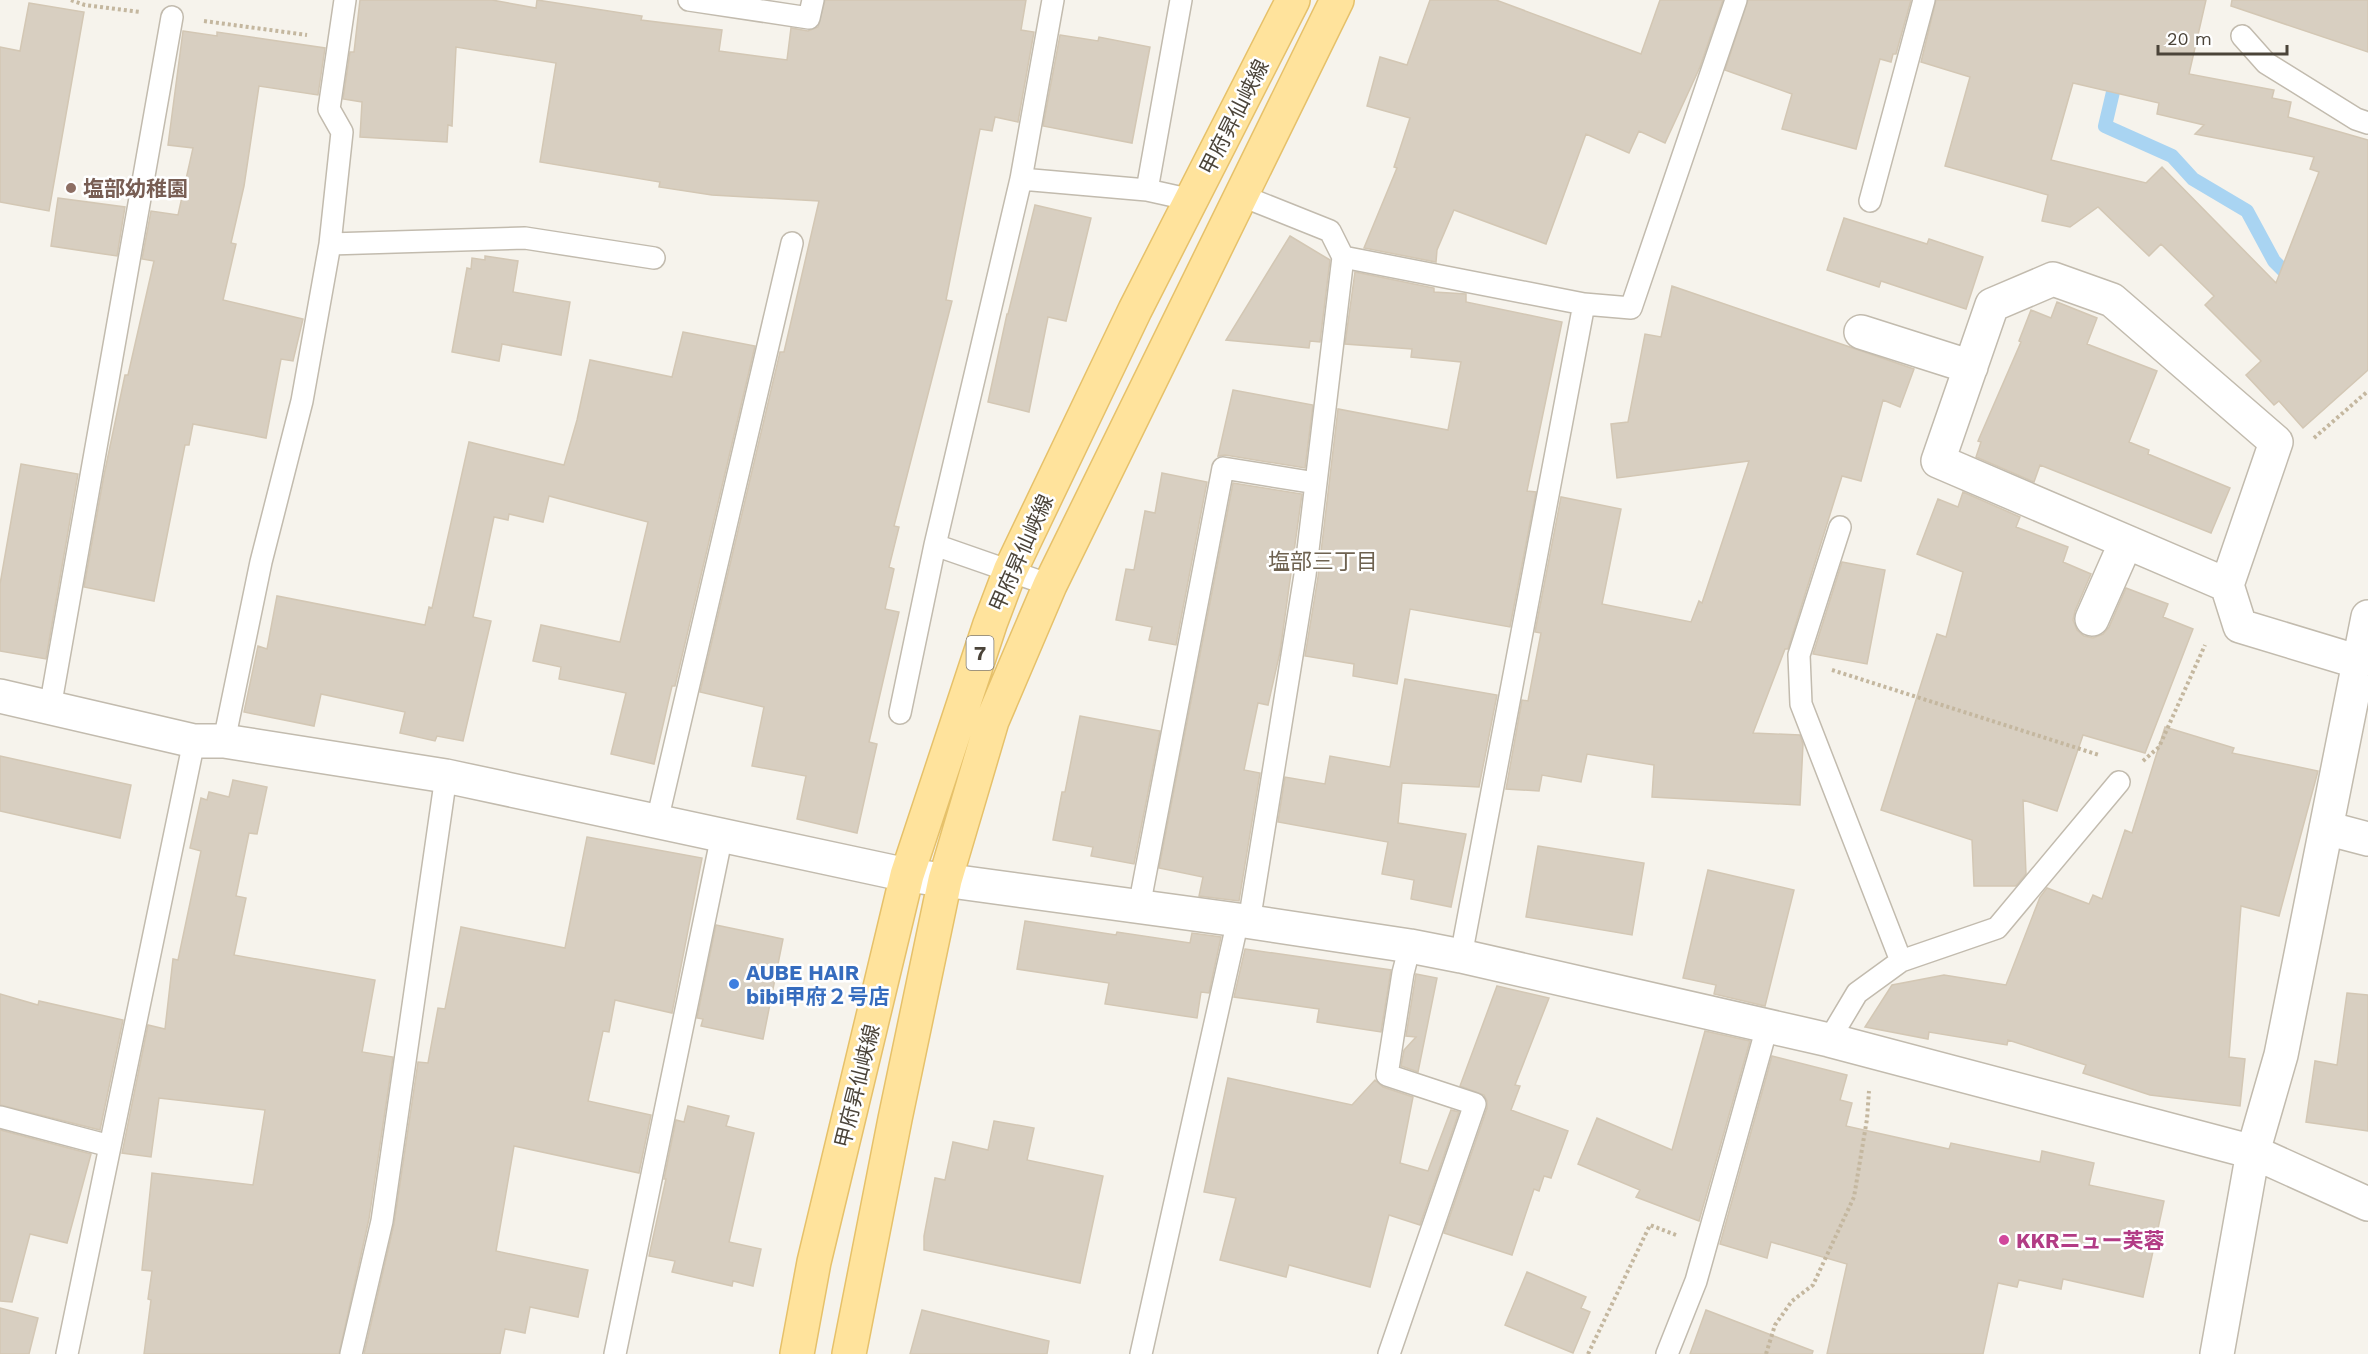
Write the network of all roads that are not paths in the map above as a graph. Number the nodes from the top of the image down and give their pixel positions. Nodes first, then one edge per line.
1 (345, 0) edge
2 (689, 0) edge
3 (813, 0) edge
4 (1053, 0) edge
5 (1181, 0) edge
6 (1293, 0) edge
7 (1337, 0) edge
8 (1736, 0) edge
9 (1924, 0) edge
10 (172, 16) dead end
11 (2242, 36) dead end
12 (2368, 123) edge
13 (1021, 179) junction
14 (1147, 190) junction
15 (1240, 195) junction
16 (1192, 200) junction
17 (1870, 201) dead end
18 (792, 243) dead end
19 (330, 244) junction
20 (1343, 257) junction
21 (654, 258) dead end
22 (1584, 304) junction
23 (1861, 332) dead end
24 (1971, 367) junction
25 (1316, 483) junction
26 (1840, 527) dead end
27 (2126, 542) junction
28 (935, 545) junction
29 (1010, 571) junction
30 (1050, 585) junction
31 (2227, 585) junction
32 (2368, 617) edge
33 (2092, 619) dead end
34 (2359, 662) junction
35 (0, 696) edge
36 (50, 708) junction
37 (900, 713) dead end
38 (209, 741) junction
39 (446, 776) junction
40 (2119, 782) road end
41 (657, 821) junction
42 (2326, 828) junction
43 (722, 835) junction
44 (2368, 839) edge
45 (907, 875) junction
46 (945, 880) junction
47 (1139, 907) junction
48 (1243, 921) junction
49 (1410, 946) junction
50 (1461, 956) junction
51 (1901, 961) junction
52 (1767, 1027) junction
53 (1829, 1040) junction
54 (0, 1117) edge
55 (110, 1146) junction
56 (2253, 1152) junction
57 (2368, 1204) edge
58 (67, 1354) edge
59 (351, 1354) edge
60 (615, 1354) edge
61 (797, 1354) edge
62 (849, 1354) edge
63 (1142, 1354) edge
64 (1389, 1354) edge
65 (1667, 1354) edge
66 (2217, 1354) edge

1 - 19 lane
2 - 3 lane
4 - 13 lane
5 - 14 lane
6 - 16 main road, 甲府昇仙峡線 / 7
7 - 15 main road, 甲府昇仙峡線 / 7
8 - 22 lane
9 - 17 lane
10 - 36 lane
11 - 12 lane
13 - 14 lane
13 - 28 lane
14 - 16 lane
15 - 20 lane
15 - 30 main road, 甲府昇仙峡線 / 7
16 - 29 main road, 甲府昇仙峡線 / 7
18 - 41 lane
19 - 21 lane
19 - 38 lane
20 - 22 lane
20 - 25 lane
22 - 50 lane
23 - 24 street
24 - 27 street
24 - 31 street
25 - 47 lane
25 - 48 lane
26 - 51 lane
27 - 31 street
27 - 33 street
28 - 29 lane
28 - 37 lane
29 - 30 lane
29 - 45 main road, 甲府昇仙峡線 / 7
30 - 46 main road, 甲府昇仙峡線 / 7
31 - 34 street
32 - 34 street
34 - 42 street
35 - 36 street
36 - 38 street
38 - 39 street
38 - 55 lane
39 - 41 street
39 - 59 lane
40 - 51 lane
41 - 43 street
42 - 44 street
42 - 56 street
43 - 45 street
43 - 60 lane
45 - 46 street
45 - 61 main road, 甲府昇仙峡線 / 7
46 - 47 street
46 - 62 main road, 甲府昇仙峡線 / 7
47 - 48 street
48 - 49 street
48 - 63 lane
49 - 50 street
49 - 64 lane
50 - 52 street
51 - 53 lane
52 - 53 street
52 - 65 lane
53 - 56 street
54 - 55 lane
55 - 58 lane
56 - 57 street
56 - 66 street

